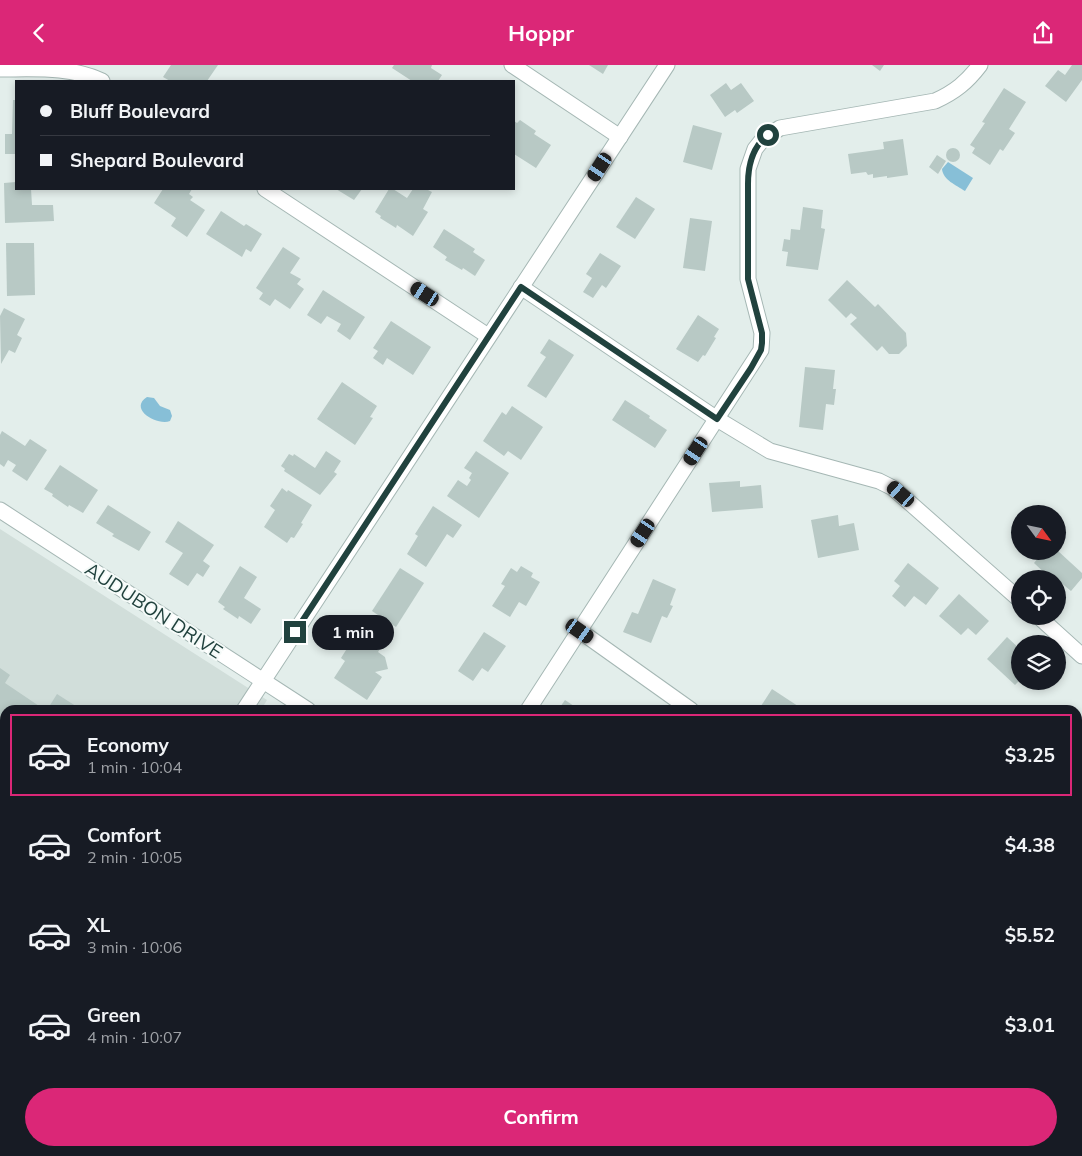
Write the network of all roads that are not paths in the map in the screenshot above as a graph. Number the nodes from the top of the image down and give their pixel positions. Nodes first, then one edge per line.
1 (512, 65) edge
2 (667, 65) edge
3 (980, 65) edge
4 (0, 69) edge
5 (99, 80) edge
6 (620, 137) junction
7 (267, 190) edge
8 (521, 287) junction
9 (488, 337) junction
10 (717, 419) junction
11 (0, 510) edge
12 (1011, 593) edge
13 (1048, 625) edge
14 (580, 631) junction
15 (1082, 656) edge
16 (263, 681) junction
17 (247, 705) edge
18 (300, 705) edge
19 (531, 705) edge
20 (683, 705) edge

1 - 6 street
2 - 6 street
3 - 10 street
4 - 5 street
6 - 8 street
7 - 9 street
8 - 9 street
8 - 10 street
9 - 16 street
10 - 12 street
10 - 14 street
11 - 16 street, AUDUBON DRIVE
13 - 15 street
14 - 19 street
14 - 20 street
16 - 17 street
16 - 18 street, AUDUBON DRIVE

